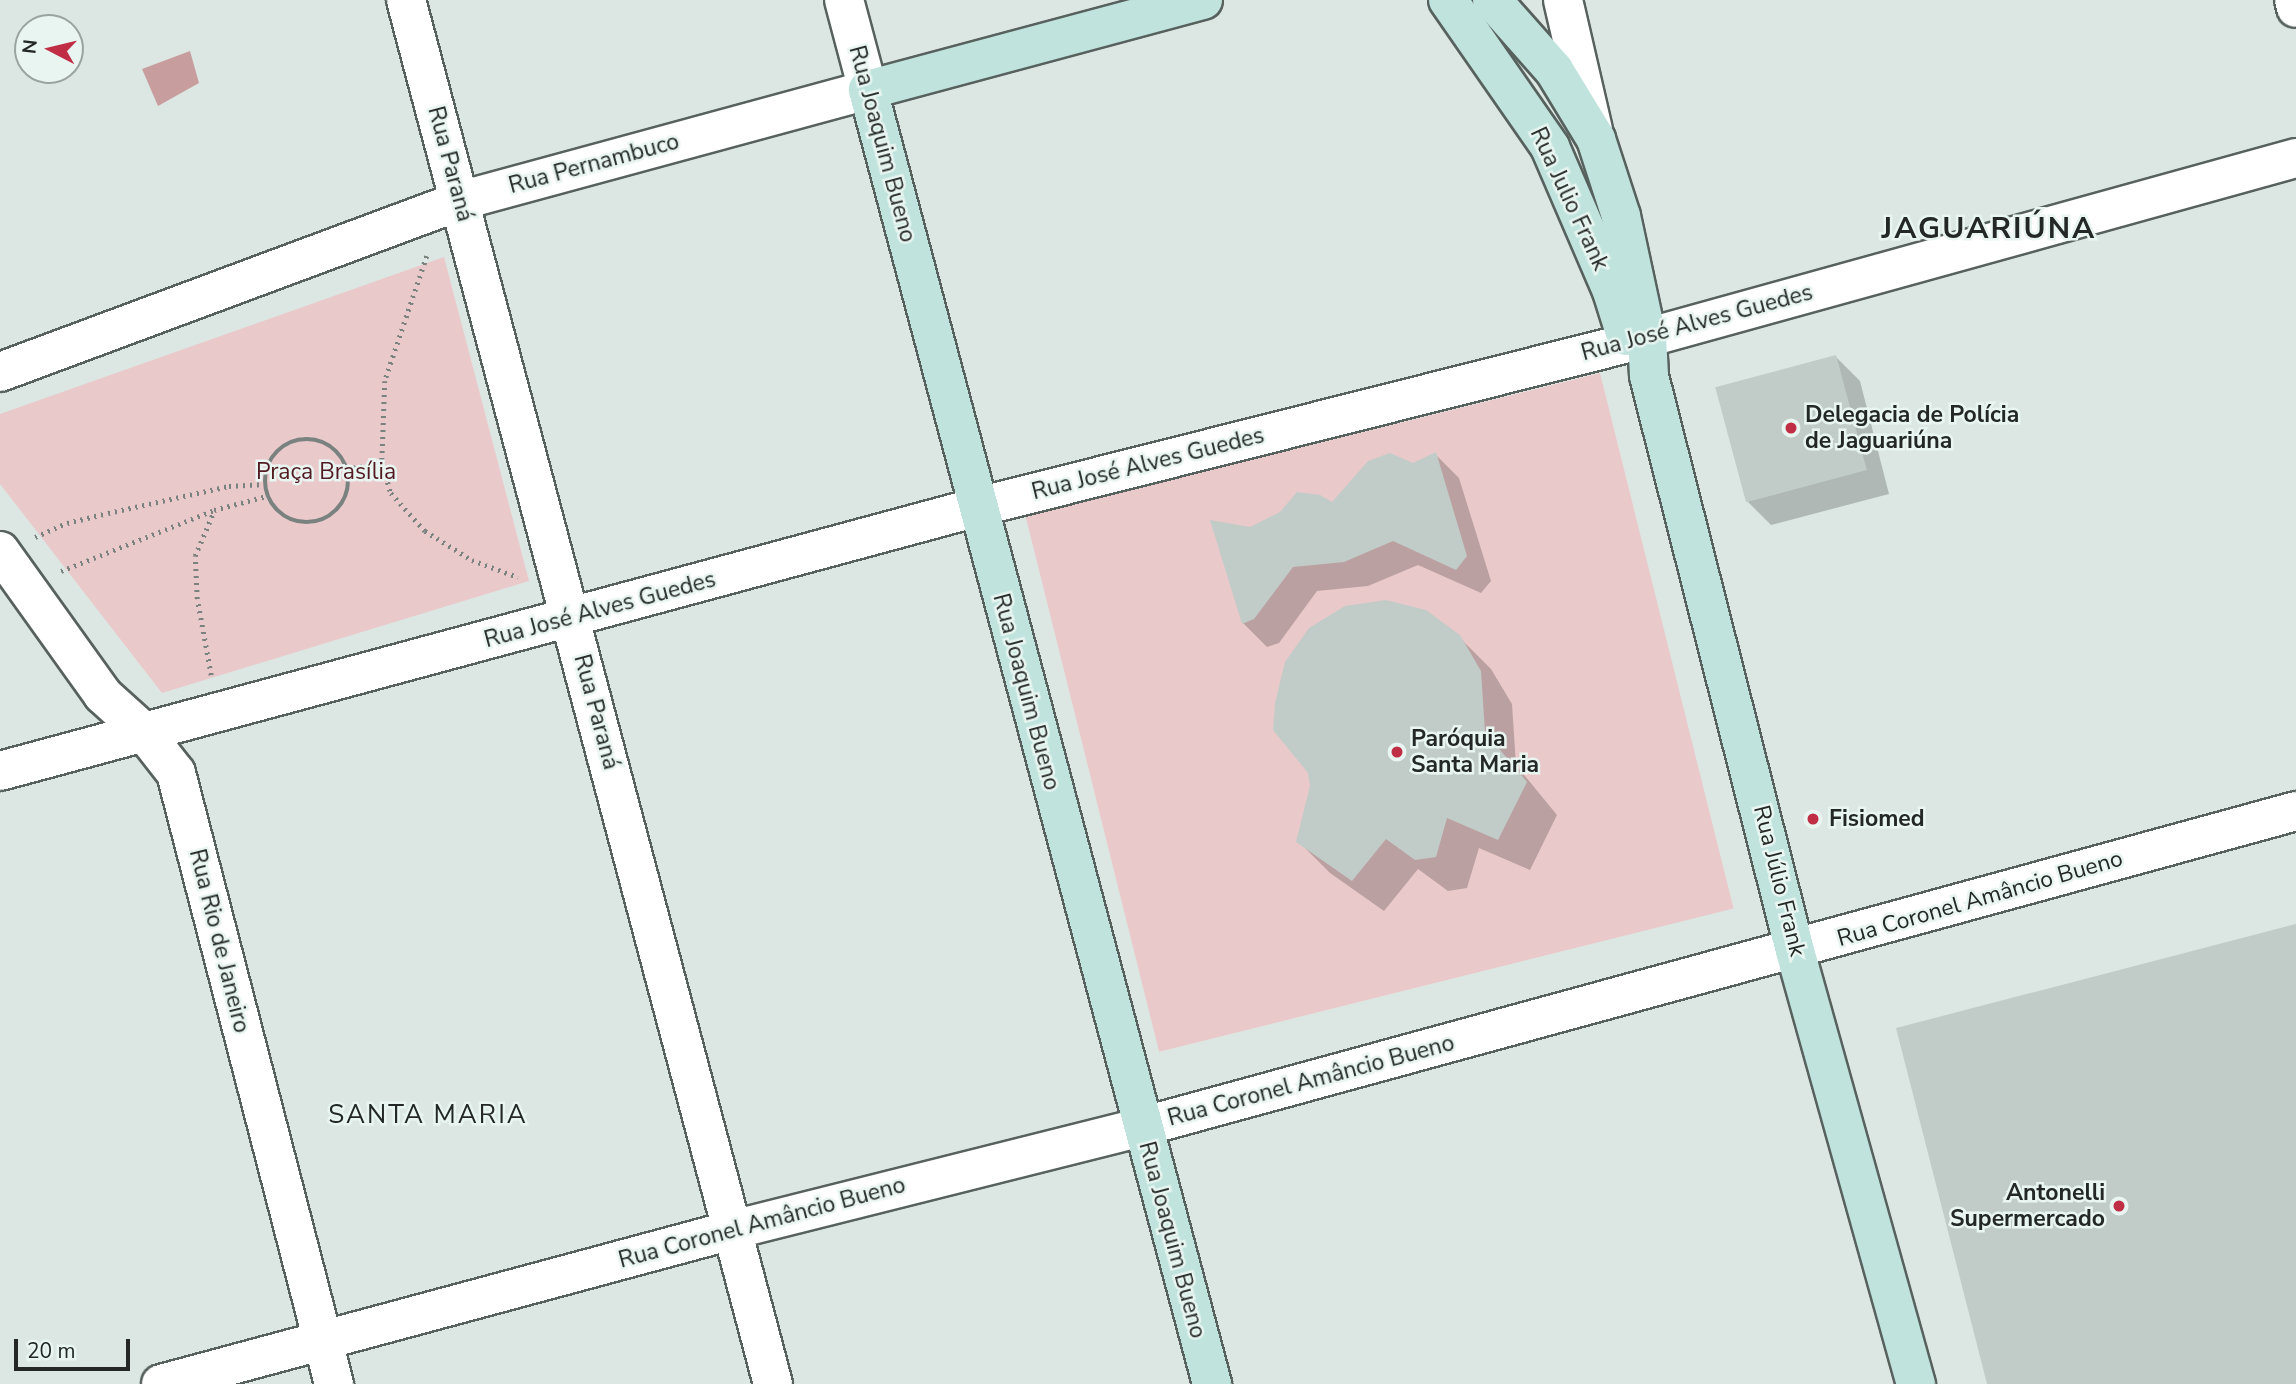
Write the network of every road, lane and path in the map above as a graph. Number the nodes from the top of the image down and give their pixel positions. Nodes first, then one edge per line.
1 (406, 0) edge
2 (844, 0) edge
3 (1203, 0) edge
4 (1448, 0) edge
5 (1492, 0) edge
6 (1563, 0) edge
7 (2294, 0) edge
8 (2296, 8) edge
9 (868, 90) junction
10 (1595, 138) junction
11 (2296, 158) edge
12 (453, 204) junction
13 (1638, 340) junction
14 (0, 372) edge
15 (1648, 376) joint
16 (383, 462) junction
17 (348, 469) junction
18 (265, 484) junction
19 (267, 496) junction
20 (978, 507) junction
21 (214, 510) junction
22 (13, 545) edge
23 (560, 578) junction
24 (29, 591) junction
25 (571, 618) junction
26 (221, 712) junction
27 (144, 732) junction
28 (0, 771) edge
29 (2296, 811) edge
30 (1795, 951) junction
31 (1141, 1127) junction
32 (732, 1230) junction
33 (323, 1341) junction
34 (161, 1384) edge
35 (334, 1384) edge
36 (773, 1384) edge
37 (1212, 1384) edge
38 (1916, 1384) edge

1 - 12 street, Rua Paraná
2 - 9 street, Rua Joaquim Bueno
3 - 9 main road, Rua Pernambuco
4 - 13 main road, Rua Julio Frank
5 - 10 main road
6 - 10 street
7 - 8 street
9 - 12 street, Rua Pernambuco
9 - 20 main road, Rua Joaquim Bueno
10 - 13 main road
11 - 13 street, Rua José Alves Guedes
12 - 14 street, Rua Pernambuco
12 - 16 path
12 - 23 street, Rua Paraná
13 - 15 main road, Rua Julio Frank
13 - 20 street, Rua José Alves Guedes
15 - 30 main road, Rua Júlio Frank
16 - 17 path
16 - 23 path
17 - 18 path
17 - 19 path
18 - 19 path
18 - 22 path
19 - 21 path
20 - 25 street, Rua José Alves Guedes
20 - 31 main road, Rua Joaquim Bueno
21 - 24 path
21 - 26 path
22 - 24 street, Rua Rio de Janeiro
23 - 25 street, Rua Paraná
24 - 27 street, Rua Rio de Janeiro
25 - 26 street, Rua José Alves Guedes
25 - 32 street, Rua Paraná
26 - 27 street, Rua José Alves Guedes
27 - 28 street, Rua José Alves Guedes
27 - 33 street, Rua Rio de Janeiro
29 - 30 street, Rua Coronel Amâncio Bueno
30 - 31 street, Rua Coronel Amâncio Bueno
30 - 38 main road, Rua Júlio Frank
31 - 32 street, Rua Coronel Amâncio Bueno
31 - 37 main road, Rua Joaquim Bueno
32 - 33 street, Rua Coronel Amâncio Bueno
32 - 36 street, Rua Paraná
33 - 34 street, Rua Coronel Amâncio Bueno
33 - 35 street, Rua Rio de Janeiro

